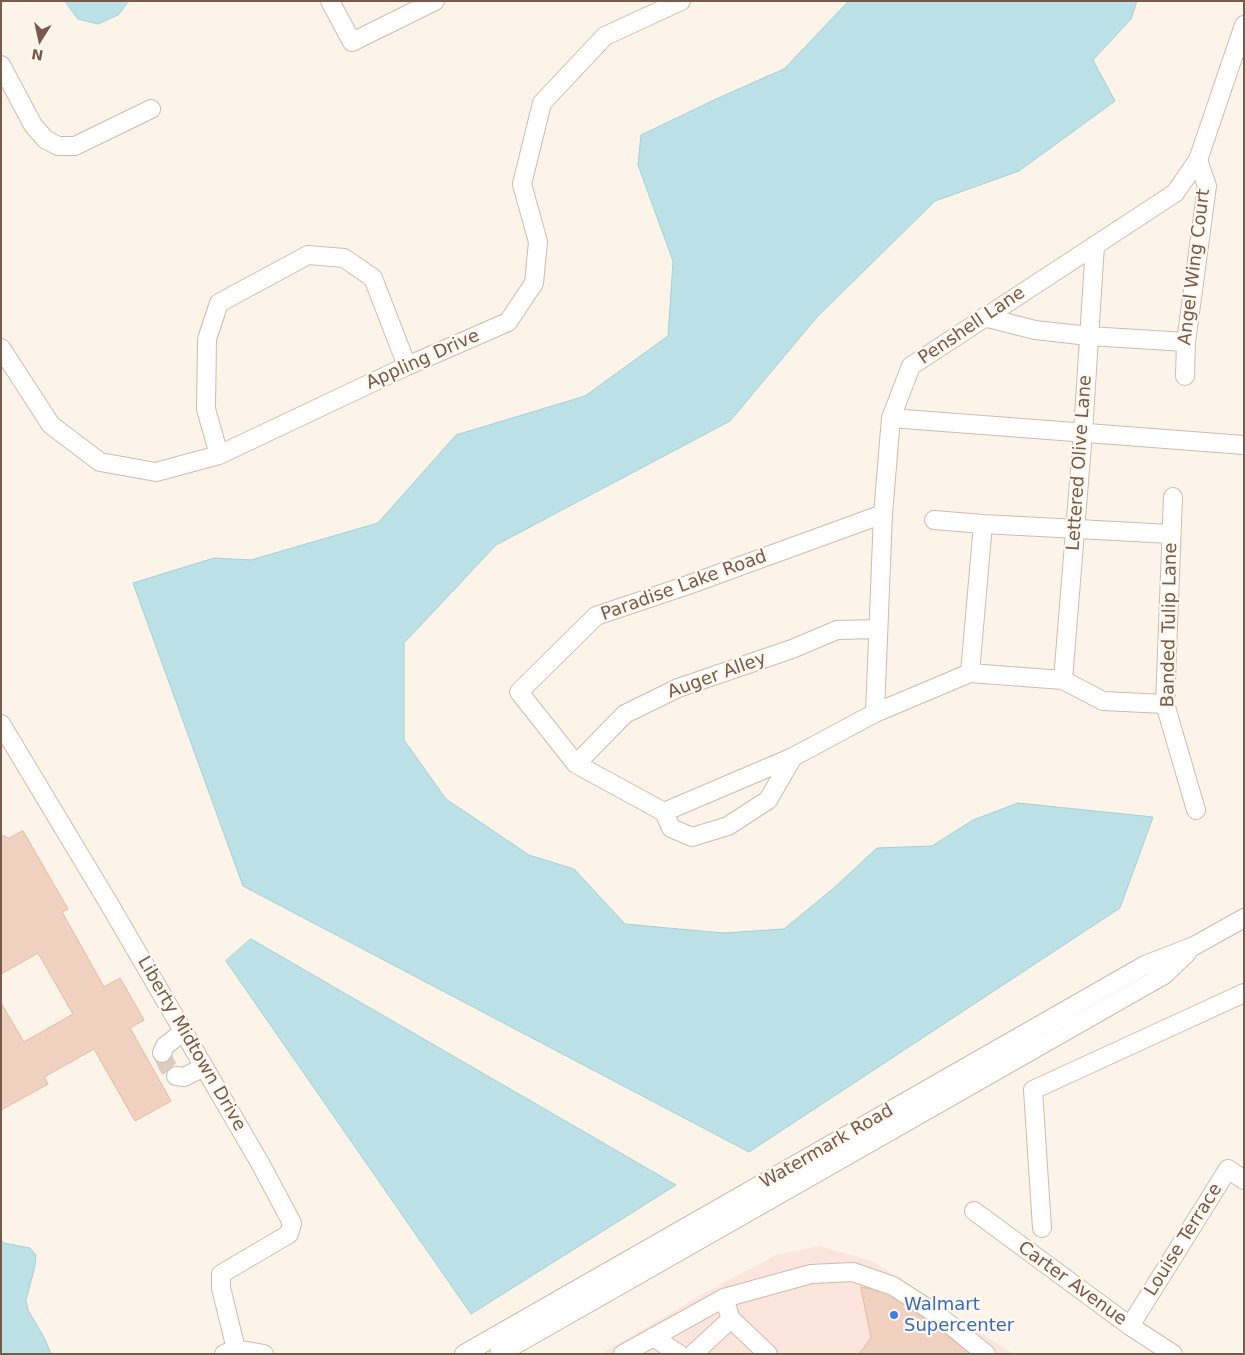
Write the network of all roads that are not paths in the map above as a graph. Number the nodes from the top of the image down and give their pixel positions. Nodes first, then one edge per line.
1 (330, 1) edge
2 (436, 1) edge
3 (681, 1) edge
4 (1244, 25) edge
5 (1, 65) edge
6 (151, 109) dead end
7 (1198, 160) junction
8 (1095, 245) junction
9 (984, 317) junction
10 (1089, 336) junction
11 (1186, 342) junction
12 (1, 348) edge
13 (407, 366) junction
14 (1185, 376) dead end
15 (891, 418) junction
16 (1084, 432) junction
17 (1244, 444) edge
18 (219, 454) junction
19 (1173, 497) dead end
20 (883, 514) junction
21 (934, 520) dead end
22 (983, 524) junction
23 (1076, 528) junction
24 (1171, 534) junction
25 (878, 629) junction
26 (970, 673) junction
27 (1063, 680) junction
28 (1165, 704) junction
29 (875, 713) junction
30 (1, 724) edge
31 (793, 757) junction
32 (576, 764) junction
33 (1196, 810) dead end
34 (664, 812) junction
35 (1244, 918) edge
36 (1194, 946) junction
37 (1242, 997) edge
38 (184, 1032) junction
39 (162, 1053) dead end
40 (204, 1067) junction
41 (176, 1076) dead end
42 (1244, 1180) edge
43 (974, 1211) dead end
44 (1042, 1228) dead end
45 (724, 1298) junction
46 (731, 1319) junction
47 (1130, 1326) junction
48 (653, 1337) junction
49 (230, 1351) edge
50 (264, 1354) edge
51 (464, 1354) edge
52 (499, 1354) edge
53 (623, 1354) edge
54 (679, 1354) edge
55 (693, 1354) edge
56 (768, 1354) edge
57 (986, 1354) edge
58 (1173, 1354) edge

1 - 2 street
3 - 13 street, Appling Drive
4 - 7 street, Penshell Lane
5 - 6 street
7 - 8 street, Penshell Lane
7 - 11 street, Angel Wing Court
8 - 9 street, Penshell Lane
8 - 10 street, Lettered Olive Lane
9 - 10 street
9 - 15 street, Penshell Lane
10 - 11 street
10 - 16 street, Lettered Olive Lane
11 - 14 street, Angel Wing Court
12 - 18 street, Appling Drive
13 - 18 street, Appling Drive
13 - 18 street
15 - 16 street
15 - 20 street, Penshell Lane
16 - 17 street
16 - 23 street, Lettered Olive Lane
19 - 24 street, Banded Tulip Lane
20 - 25 street, Penshell Lane
20 - 32 street, Paradise Lake Road
21 - 22 street
22 - 23 street
22 - 26 street
23 - 24 street
23 - 27 street, Lettered Olive Lane
24 - 28 street, Banded Tulip Lane
25 - 29 street, Penshell Lane
25 - 32 street, Auger Alley
26 - 27 street
26 - 29 street
27 - 28 street
28 - 33 street, Banded Tulip Lane
29 - 31 street
30 - 38 street, Liberty Midtown Drive
31 - 34 street
31 - 34 street, Paradise Lake Road
32 - 34 street, Paradise Lake Road
35 - 36 street, Watermark Road
36 - 51 street, Watermark Road
36 - 52 street, Watermark Road
37 - 44 street
38 - 39 street
38 - 40 street, Liberty Midtown Drive
40 - 41 street
40 - 49 street, Liberty Midtown Drive
42 - 47 street, Louise Terrace
43 - 47 street, Carter Avenue
45 - 46 street
45 - 48 street
45 - 57 street
46 - 55 street
46 - 56 street
47 - 58 street, Carter Avenue
48 - 53 street
48 - 54 street
49 - 50 street

